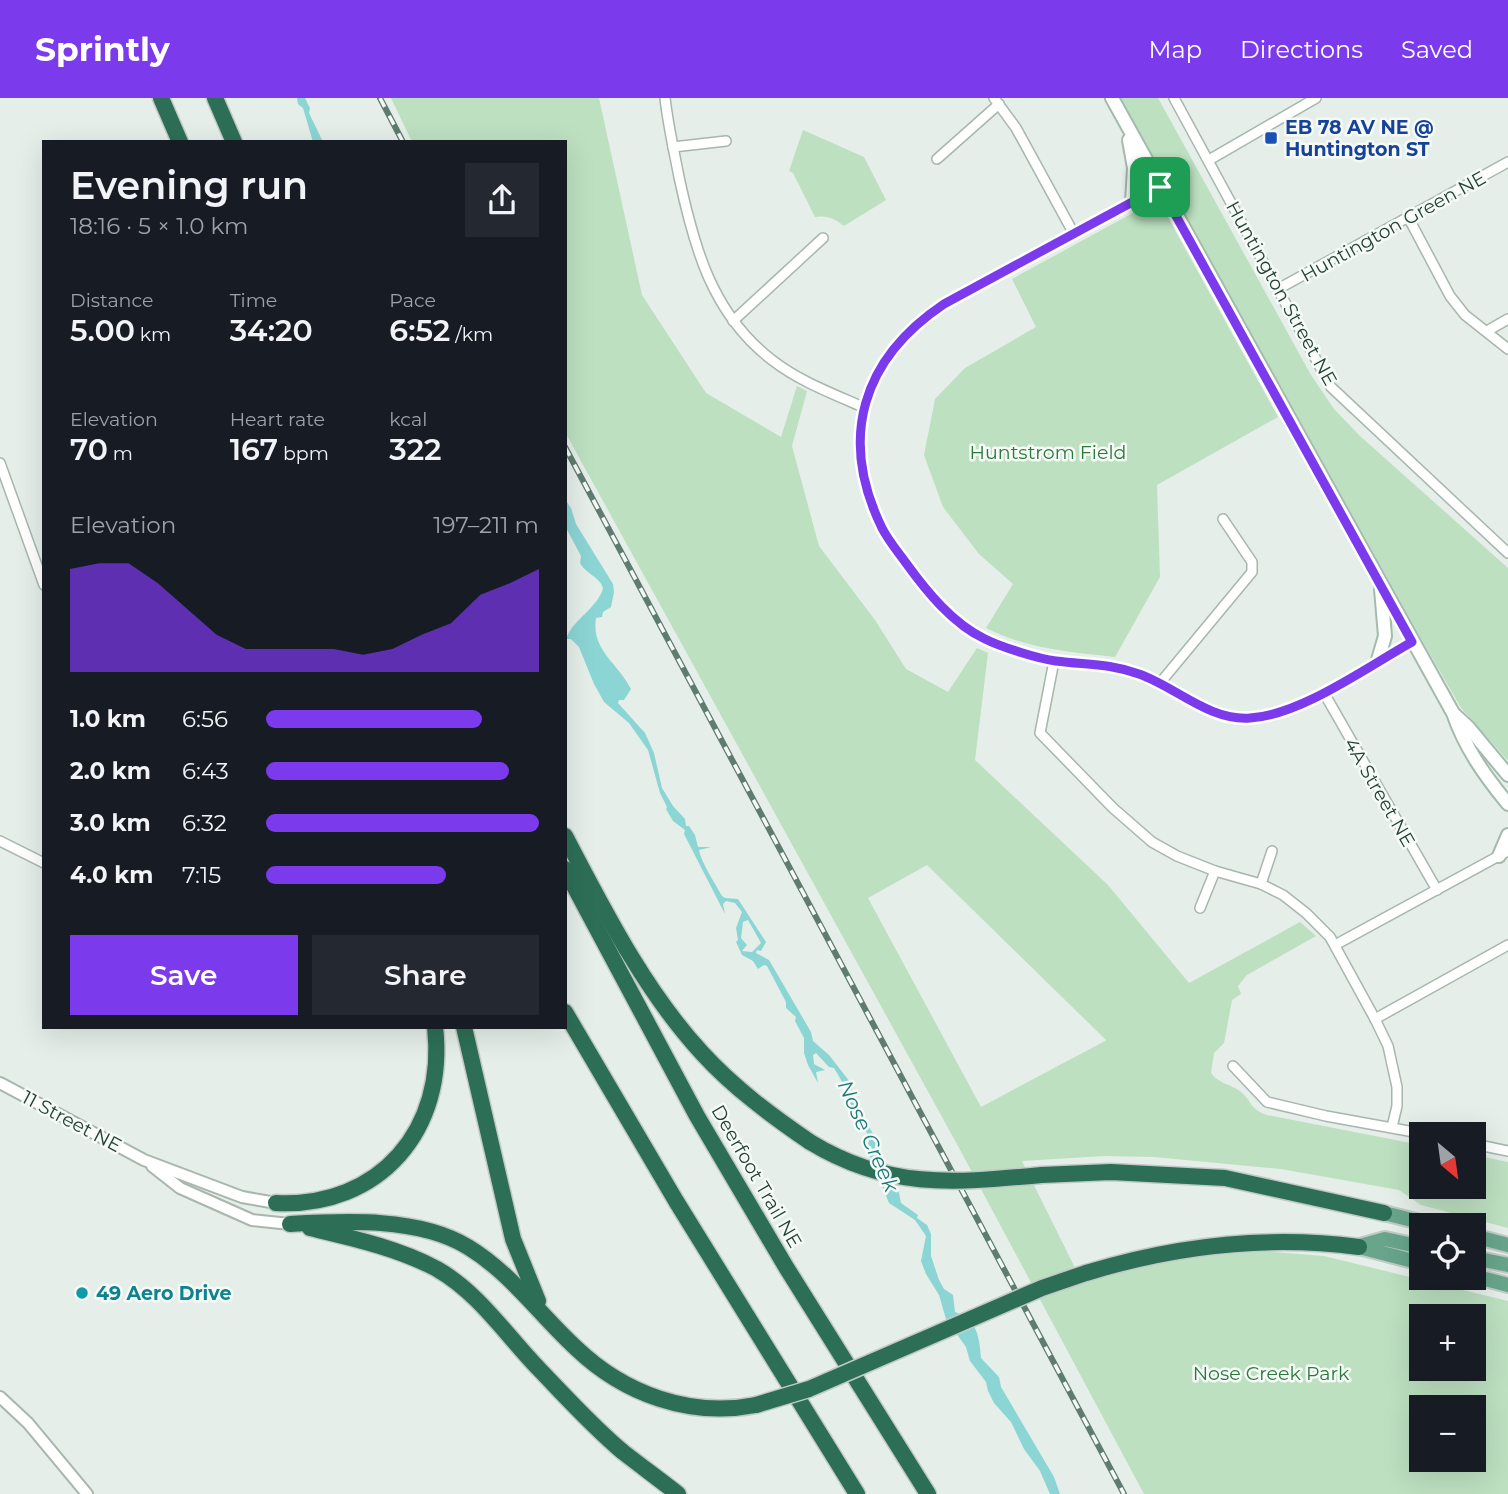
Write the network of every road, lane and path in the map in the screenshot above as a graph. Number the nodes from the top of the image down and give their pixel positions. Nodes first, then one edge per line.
1 (161, 98) edge
2 (215, 98) edge
3 (665, 98) edge
4 (1112, 98) edge
5 (1174, 98) edge
6 (1316, 98) edge
7 (997, 101) edge
8 (1126, 122) junction
9 (179, 140) edge
10 (233, 140) edge
11 (726, 141) dead end
12 (673, 147) junction
13 (937, 159) dead end
14 (1209, 160) junction
15 (1508, 162) edge
16 (1160, 187) junction
17 (1132, 201) junction
18 (1408, 217) junction
19 (1074, 234) junction
20 (823, 238) dead end
21 (1278, 289) junction
22 (1508, 319) edge
23 (733, 321) junction
24 (1487, 331) junction
25 (1508, 349) edge
26 (863, 407) junction
27 (0, 463) edge
28 (1223, 519) dead end
29 (1508, 553) edge
30 (42, 579) edge
31 (1380, 582) junction
32 (1412, 642) junction
33 (1378, 660) junction
34 (1054, 661) junction
35 (1160, 683) junction
36 (1324, 693) junction
37 (1452, 713) junction
38 (1508, 775) edge
39 (1508, 804) edge
40 (1508, 835) edge
41 (567, 840) edge
42 (0, 841) edge
43 (1272, 851) dead end
44 (1503, 854) edge
45 (42, 862) edge
46 (1215, 871) junction
47 (567, 873) edge
48 (1261, 884) junction
49 (1437, 890) junction
50 (1200, 908) dead end
51 (1335, 946) junction
52 (1508, 946) edge
53 (567, 1015) edge
54 (1376, 1019) junction
55 (435, 1029) edge
56 (464, 1029) edge
57 (1233, 1066) dead end
58 (0, 1083) edge
59 (1392, 1127) junction
60 (1409, 1131) edge
61 (1486, 1146) edge
62 (1508, 1151) edge
63 (144, 1160) junction
64 (276, 1203) joint
65 (1384, 1213) joint
66 (1409, 1219) edge
67 (290, 1224) junction
68 (1486, 1239) edge
69 (1409, 1244) edge
70 (1508, 1245) edge
71 (1359, 1247) junction
72 (1409, 1260) edge
73 (1486, 1260) edge
74 (1508, 1265) edge
75 (1486, 1279) edge
76 (1508, 1285) edge
77 (552, 1324) junction
78 (0, 1397) edge
79 (87, 1494) edge
80 (678, 1494) edge
81 (857, 1494) edge
82 (928, 1494) edge

1 - 9 highway
2 - 10 highway
3 - 12 street
4 - 8 main road
5 - 14 street, Huntington Street NE
6 - 14 street
7 - 13 street
7 - 19 street
8 - 16 main road
8 - 17 main road
11 - 12 street
12 - 23 street
14 - 21 street, Huntington Street NE
15 - 18 street, Huntington Green NE
16 - 17 street
16 - 31 main road
17 - 19 street
18 - 21 street, Huntington Green NE
18 - 24 street
19 - 26 street
20 - 23 street
21 - 29 street, Huntington Street NE
22 - 24 street
23 - 26 street
24 - 25 street
26 - 34 street
27 - 30 street
28 - 35 street
31 - 32 main road
31 - 33 main road
32 - 33 street
32 - 37 main road
33 - 36 street
34 - 35 street
34 - 46 street
35 - 36 street
36 - 49 street, 4A Street NE
37 - 38 main road
37 - 39 main road
40 - 44 main road
41 - 65 highway, bridge
42 - 45 street
43 - 48 street
44 - 49 street
46 - 48 street
46 - 50 street
47 - 82 highway, Deerfoot Trail NE
48 - 51 street
49 - 51 street
51 - 54 street
52 - 54 street
53 - 81 highway
54 - 59 street
55 - 64 highway
56 - 77 highway
57 - 59 street
58 - 63 street, 11 Street NE
59 - 60 street
61 - 62 street
63 - 64 street, 11 Street NE
63 - 67 street, 11 Street NE
65 - 66 main road
67 - 77 highway
67 - 80 highway
68 - 70 main road
69 - 71 main road
71 - 72 main road
71 - 77 highway, bridge
73 - 74 main road
75 - 76 main road
78 - 79 street

